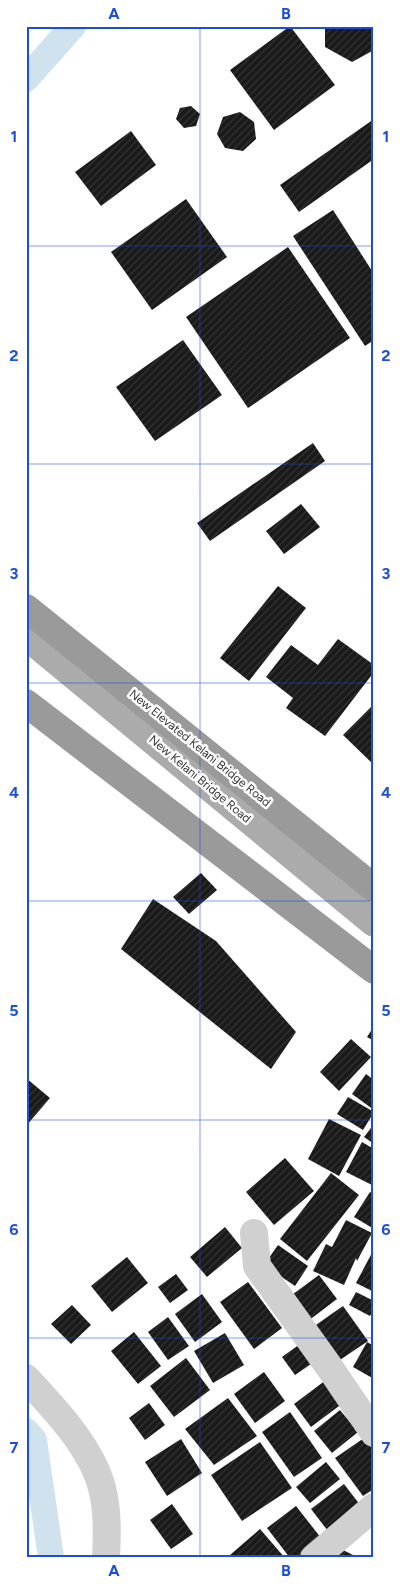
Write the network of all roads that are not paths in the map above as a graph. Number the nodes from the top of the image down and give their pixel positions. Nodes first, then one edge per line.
1 (26, 608) edge
2 (26, 636) edge
3 (26, 688) edge
4 (26, 703) edge
5 (374, 888) edge
6 (374, 923) edge
7 (374, 966) edge
8 (374, 970) edge
9 (254, 1234) dead end
10 (26, 1378) edge
11 (374, 1433) edge
12 (374, 1507) edge
13 (106, 1558) edge
14 (314, 1558) edge

1 - 5 highway, New Elevated Kelani Bridge Road
2 - 6 main road, New Kelani Bridge Road
3 - 7 main road
4 - 8 highway
9 - 11 street
10 - 13 street
12 - 14 street

